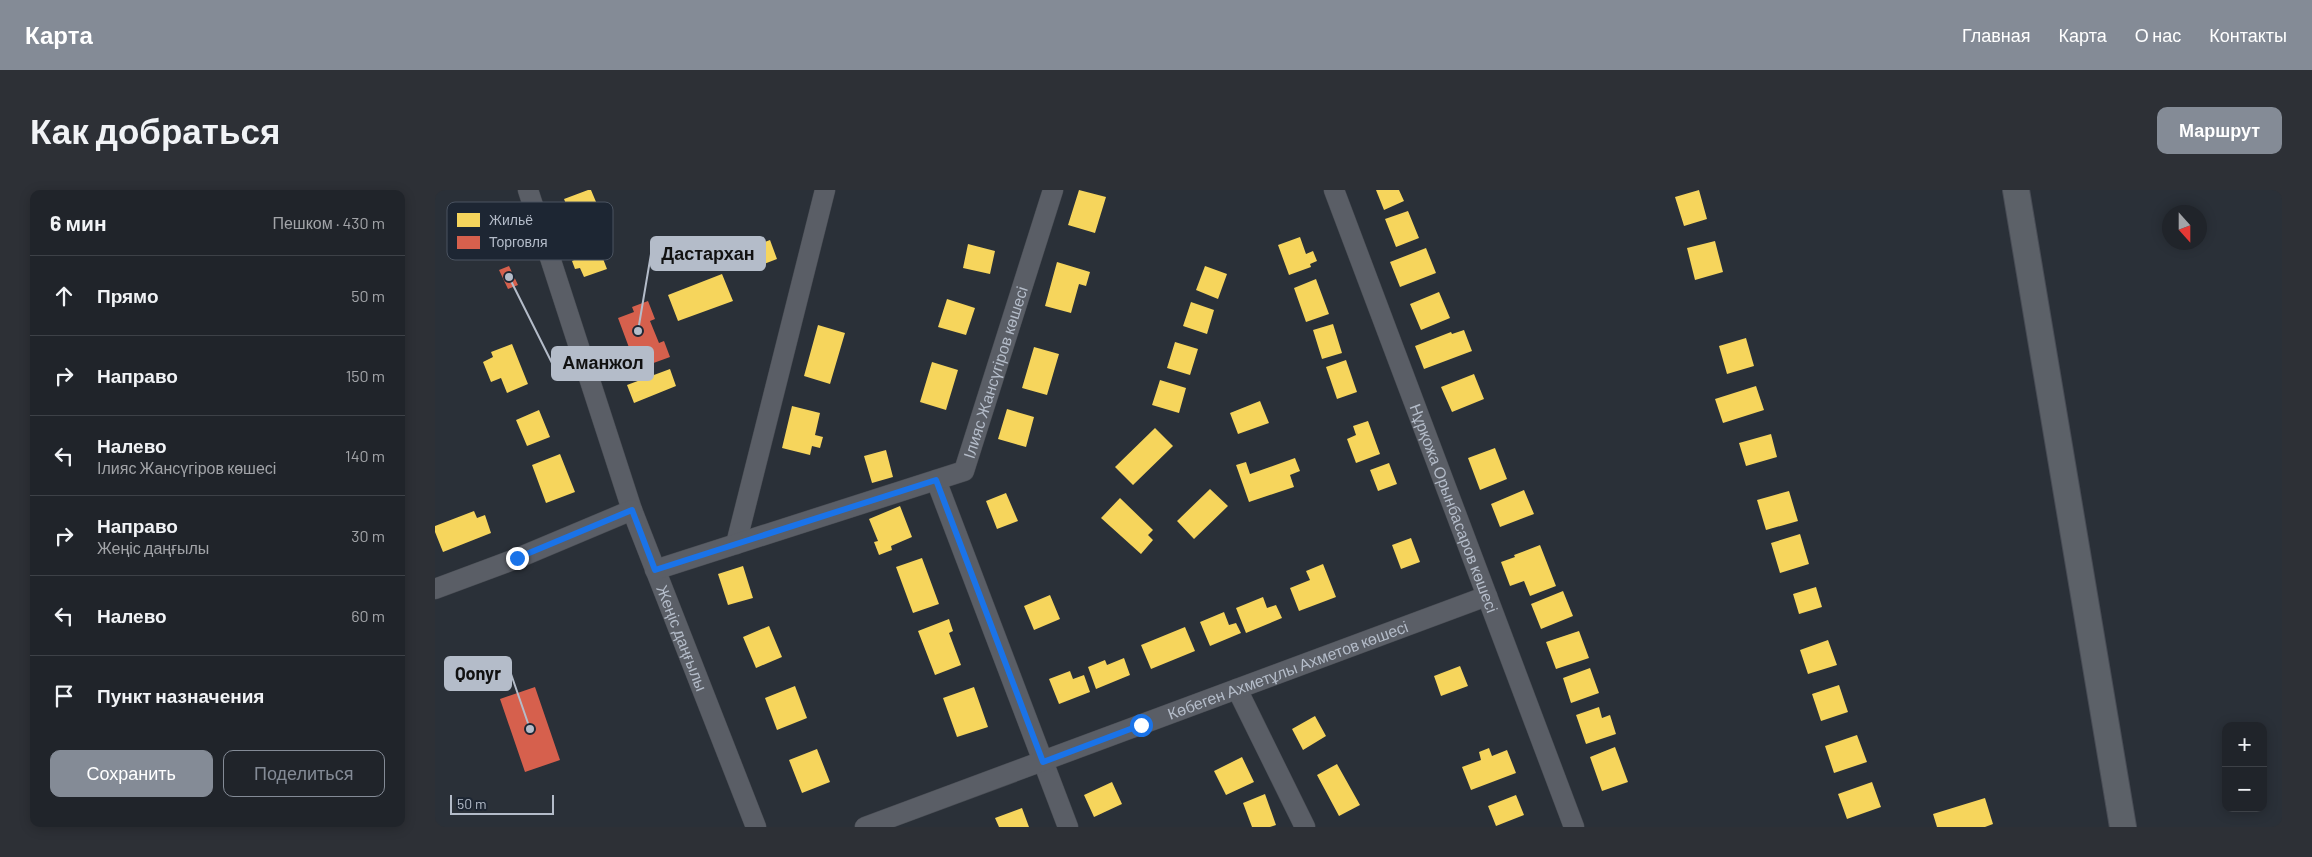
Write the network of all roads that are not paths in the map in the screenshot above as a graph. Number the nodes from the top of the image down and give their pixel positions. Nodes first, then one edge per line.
1 (528, 190) edge
2 (825, 190) edge
3 (1053, 190) edge
4 (1334, 190) edge
5 (2016, 190) edge
6 (532, 202) edge
7 (551, 260) edge
8 (936, 480) junction
9 (632, 510) junction
10 (736, 544) junction
11 (655, 570) junction
12 (435, 589) edge
13 (1487, 596) junction
14 (1237, 689) junction
15 (1043, 762) junction
16 (756, 827) edge
17 (865, 827) edge
18 (1068, 827) edge
19 (1305, 827) edge
20 (1574, 827) edge
21 (2123, 827) edge

1 - 6 street, Жеңіс даңғылы
2 - 10 street
3 - 8 street, Ілияс Жансүгіров көшесі
4 - 13 street, Нұрқожа Орынбасаров көшесі
5 - 21 main road
7 - 9 street, Жеңіс даңғылы
8 - 10 street, Ілияс Жансүгіров көшесі
8 - 15 street
9 - 11 street, Жеңіс даңғылы
9 - 12 street
10 - 11 street, Ілияс Жансүгіров көшесі
11 - 16 street, Жеңіс даңғылы
13 - 14 street, Көбеген Ахметұлы Ахметов көшесі
13 - 20 street, Нұрқожа Орынбасаров көшесі
14 - 15 street, Көбеген Ахметұлы Ахметов көшесі
14 - 19 street
15 - 17 street, Көбеген Ахметұлы Ахметов көшесі
15 - 18 street

